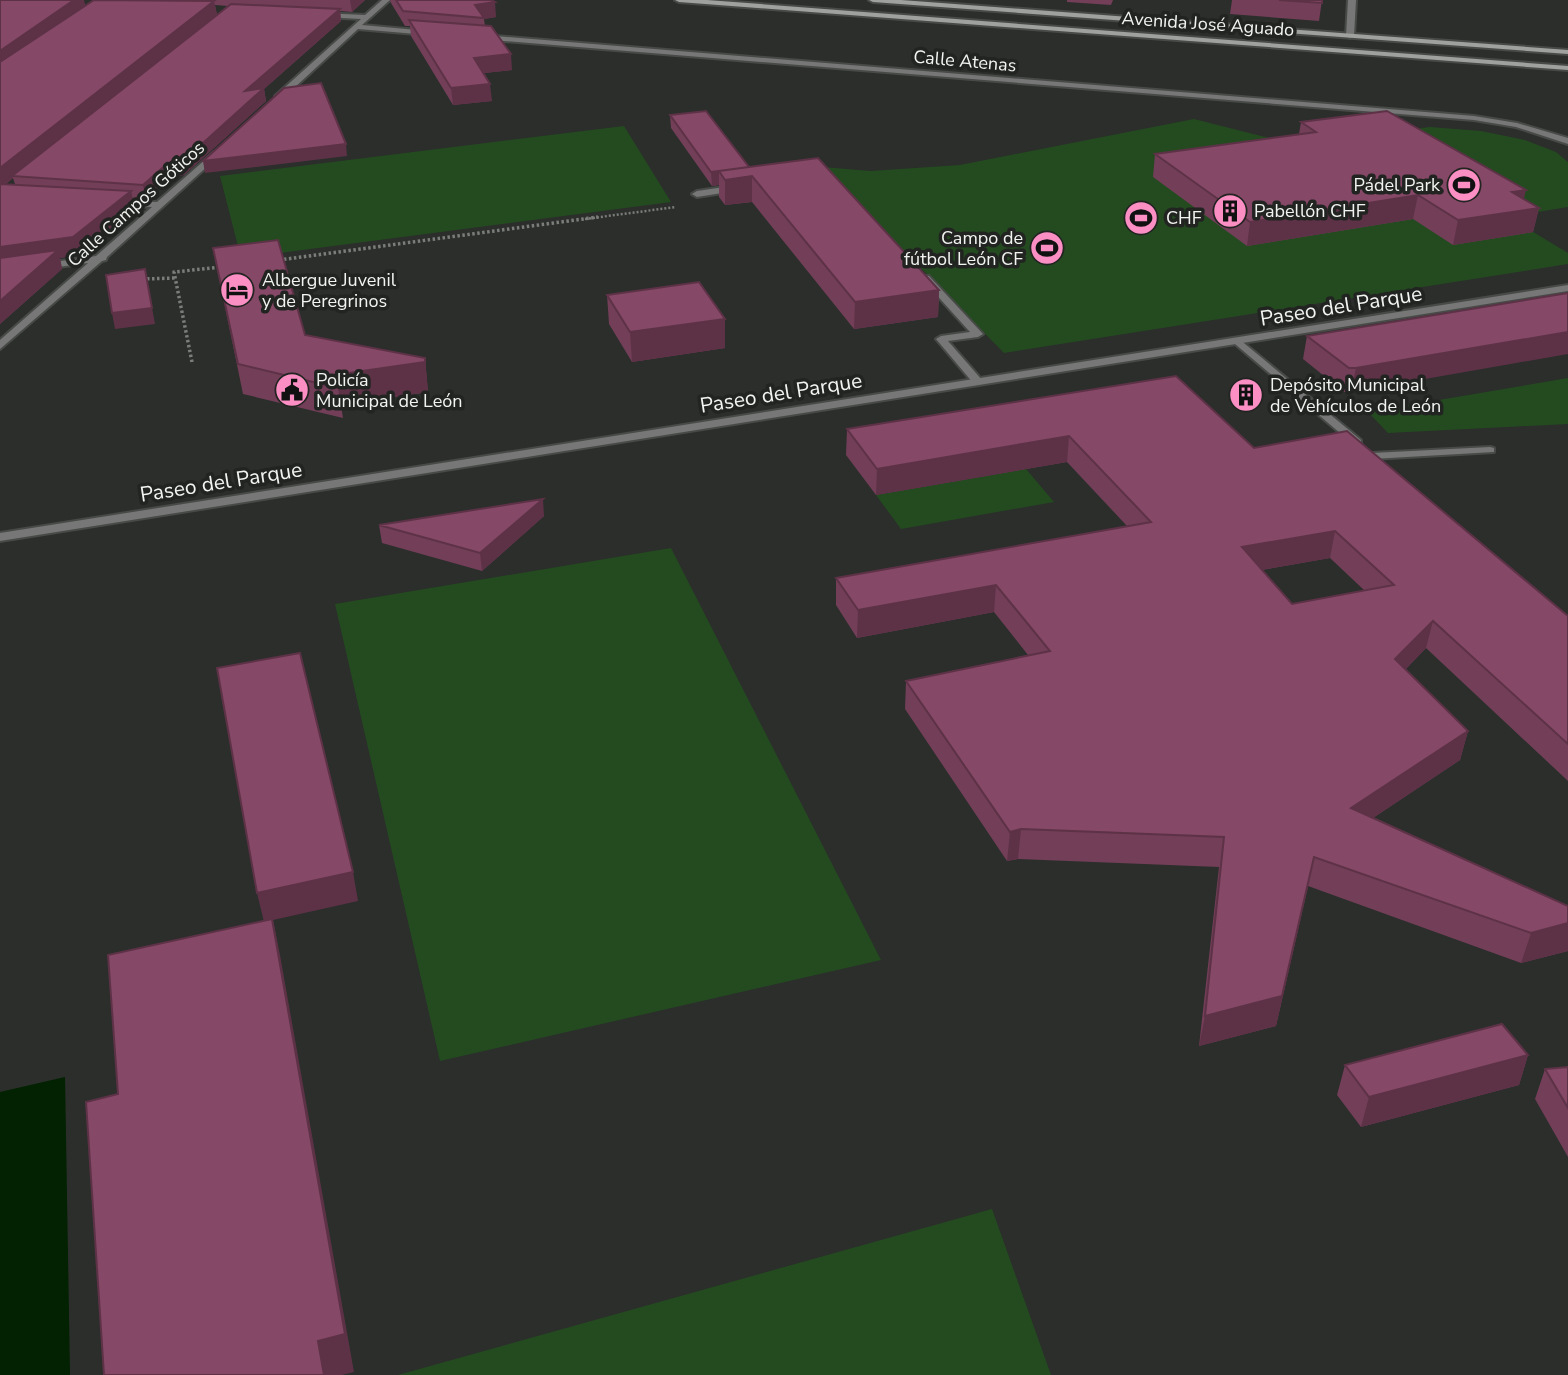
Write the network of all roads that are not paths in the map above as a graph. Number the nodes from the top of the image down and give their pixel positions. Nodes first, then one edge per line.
1 (386, 0) edge
2 (678, 0) edge
3 (873, 0) edge
4 (1352, 0) edge
5 (312, 15) edge
6 (367, 17) junction
7 (356, 27) junction
8 (437, 33) edge
9 (1350, 36) junction
10 (478, 37) edge
11 (1568, 52) edge
12 (1568, 68) edge
13 (271, 104) edge
14 (1568, 141) edge
15 (221, 150) edge
16 (751, 187) edge
17 (697, 194) road end
18 (106, 201) edge
19 (160, 205) junction
20 (103, 258) junction
21 (914, 265) edge
22 (26, 268) edge
23 (1568, 288) edge
24 (1239, 342) junction
25 (0, 346) edge
26 (978, 382) junction
27 (1490, 450) dead end
28 (1373, 456) junction
29 (1383, 465) edge
30 (0, 537) edge

1 - 6 street
2 - 12 main road, Avenida José Aguado
3 - 9 main road, Avenida José Aguado
4 - 9 street
5 - 6 street
6 - 7 street
7 - 8 street
7 - 13 street
9 - 11 main road, Avenida José Aguado
10 - 14 street, Calle Atenas
15 - 19 street, Calle Campos Góticos
16 - 17 street
18 - 19 street
19 - 20 street, Calle Campos Góticos
20 - 22 street
20 - 25 street, Calle Campos Góticos
21 - 26 street
23 - 24 street, Paseo del Parque
24 - 26 street, Paseo del Parque
24 - 28 street
26 - 30 street, Paseo del Parque
27 - 28 street
28 - 29 street

